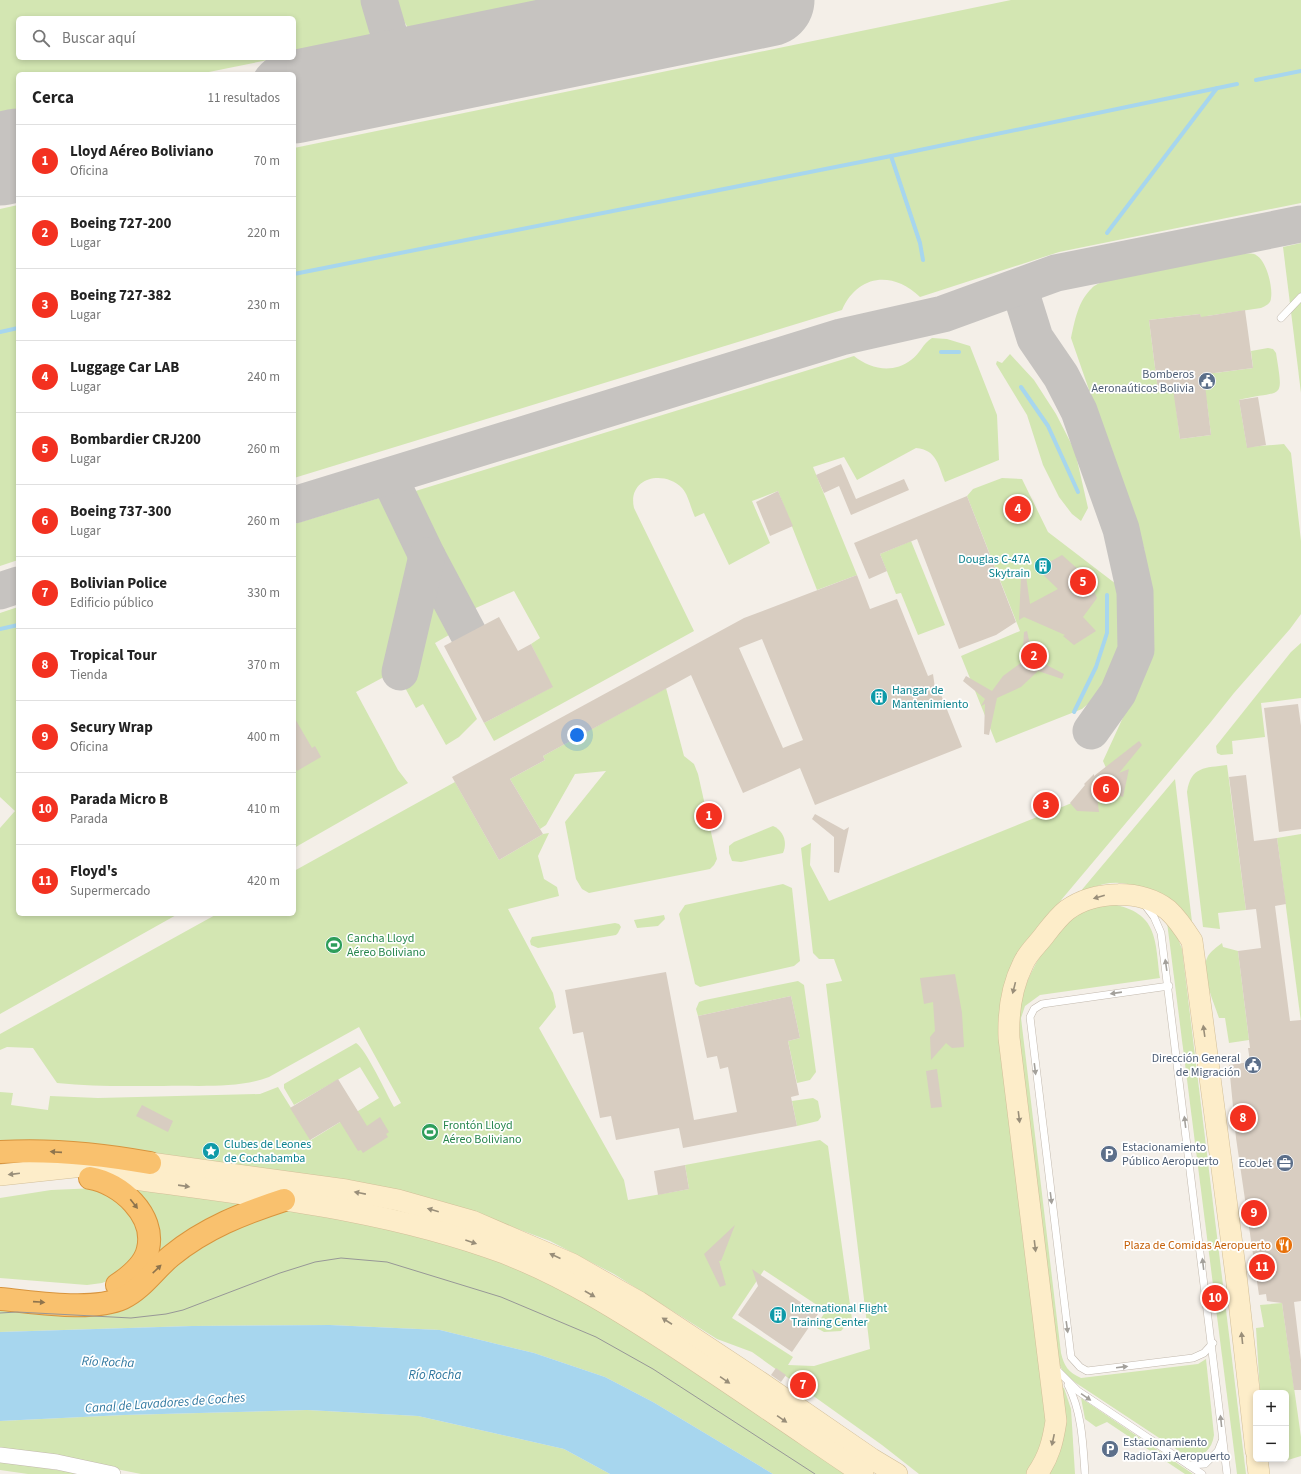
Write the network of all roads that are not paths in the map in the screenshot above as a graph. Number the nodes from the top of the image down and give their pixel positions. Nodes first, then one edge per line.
1 (1301, 297) edge
2 (1281, 318) dead end
3 (1137, 898) junction
4 (1169, 986) junction
5 (0, 1152) edge
6 (150, 1163) junction
7 (0, 1175) edge
8 (90, 1178) junction
9 (0, 1190) edge
10 (284, 1200) junction
11 (0, 1285) edge
12 (0, 1299) edge
13 (1213, 1343) junction
14 (700, 1350) junction
15 (738, 1358) dead end
16 (1049, 1360) junction
17 (1066, 1381) junction
18 (1253, 1426) edge
19 (1222, 1439) junction
20 (0, 1455) edge
21 (883, 1457) dead end
22 (1257, 1462) edge
23 (1188, 1465) junction
24 (113, 1474) edge
25 (863, 1474) edge
26 (897, 1474) edge
27 (903, 1474) edge
28 (1037, 1474) edge
29 (1085, 1474) edge
30 (1202, 1474) edge
31 (1227, 1474) edge
32 (1259, 1474) edge

1 - 2 lane
4 -> 3 lane
3 -> 16 street
18 -> 3 street
13 -> 4 lane
4 -> 13 lane
6 -> 5 highway
6 -> 7 street
14 -> 6 street
8 - 9 street
8 -> 10 street
8 -> 11 highway
12 -> 10 highway
10 -> 14 street
19 -> 13 lane
14 - 15 lane
14 -> 25 street
14 - 26 street
16 - 17 lane
16 -> 28 street
17 -> 23 lane
17 - 29 lane
19 - 23 lane
19 - 31 lane
20 - 24 street
21 - 27 lane
22 - 32 street
23 - 30 lane

